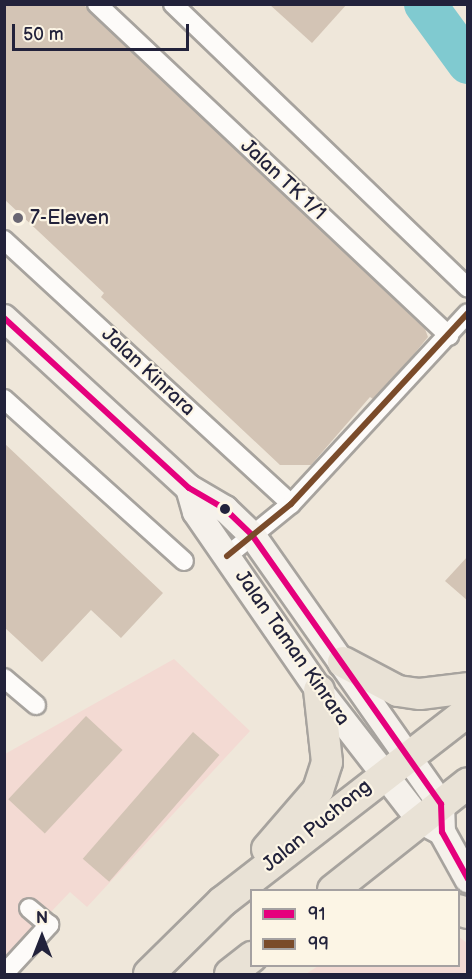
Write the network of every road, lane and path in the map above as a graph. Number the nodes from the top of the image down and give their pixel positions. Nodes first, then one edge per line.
1 (97, 4) edge
2 (172, 4) edge
3 (4, 240) edge
4 (468, 288) edge
5 (468, 313) edge
6 (4, 318) edge
7 (449, 336) junction
8 (4, 399) edge
9 (189, 488) junction
10 (291, 504) junction
11 (252, 535) junction
12 (227, 556) junction
13 (184, 561) dead end
14 (343, 662) junction
15 (4, 678) edge
16 (468, 688) edge
17 (319, 690) junction
18 (36, 705) dead end
19 (468, 711) edge
20 (410, 754) junction
21 (384, 773) junction
22 (468, 783) edge
23 (434, 818) junction
24 (468, 879) edge
25 (336, 889) edge
26 (222, 902) junction
27 (29, 909) dead end
28 (250, 959) edge
29 (4, 974) edge
30 (149, 975) edge
31 (230, 975) edge

1 - 7 street, Jalan TK 1/1
2 - 4 street
3 - 10 street, Jalan Kinrara
5 - 7 street
6 - 9 street, Jalan Taman Kinrara
7 - 10 street
8 - 13 street
9 - 11 street, Jalan Taman Kinrara
9 - 12 street, Jalan Taman Kinrara
10 - 11 street
11 - 12 street
11 - 14 street, Jalan Taman Kinrara
12 - 17 street, Jalan Taman Kinrara
14 - 16 main road
14 - 20 street, Jalan Taman Kinrara
15 - 18 street
17 - 21 street, Jalan Taman Kinrara
17 - 26 main road
19 - 20 main road, Jalan Puchong
20 - 21 main road, Jalan Puchong
20 - 23 street, Jalan Taman Kinrara
21 - 23 street, Jalan Taman Kinrara
21 - 26 main road, Jalan Puchong
22 - 23 main road
23 - 24 street
23 - 25 main road
26 - 30 main road, Jalan Puchong
27 - 29 street
28 - 31 main road

